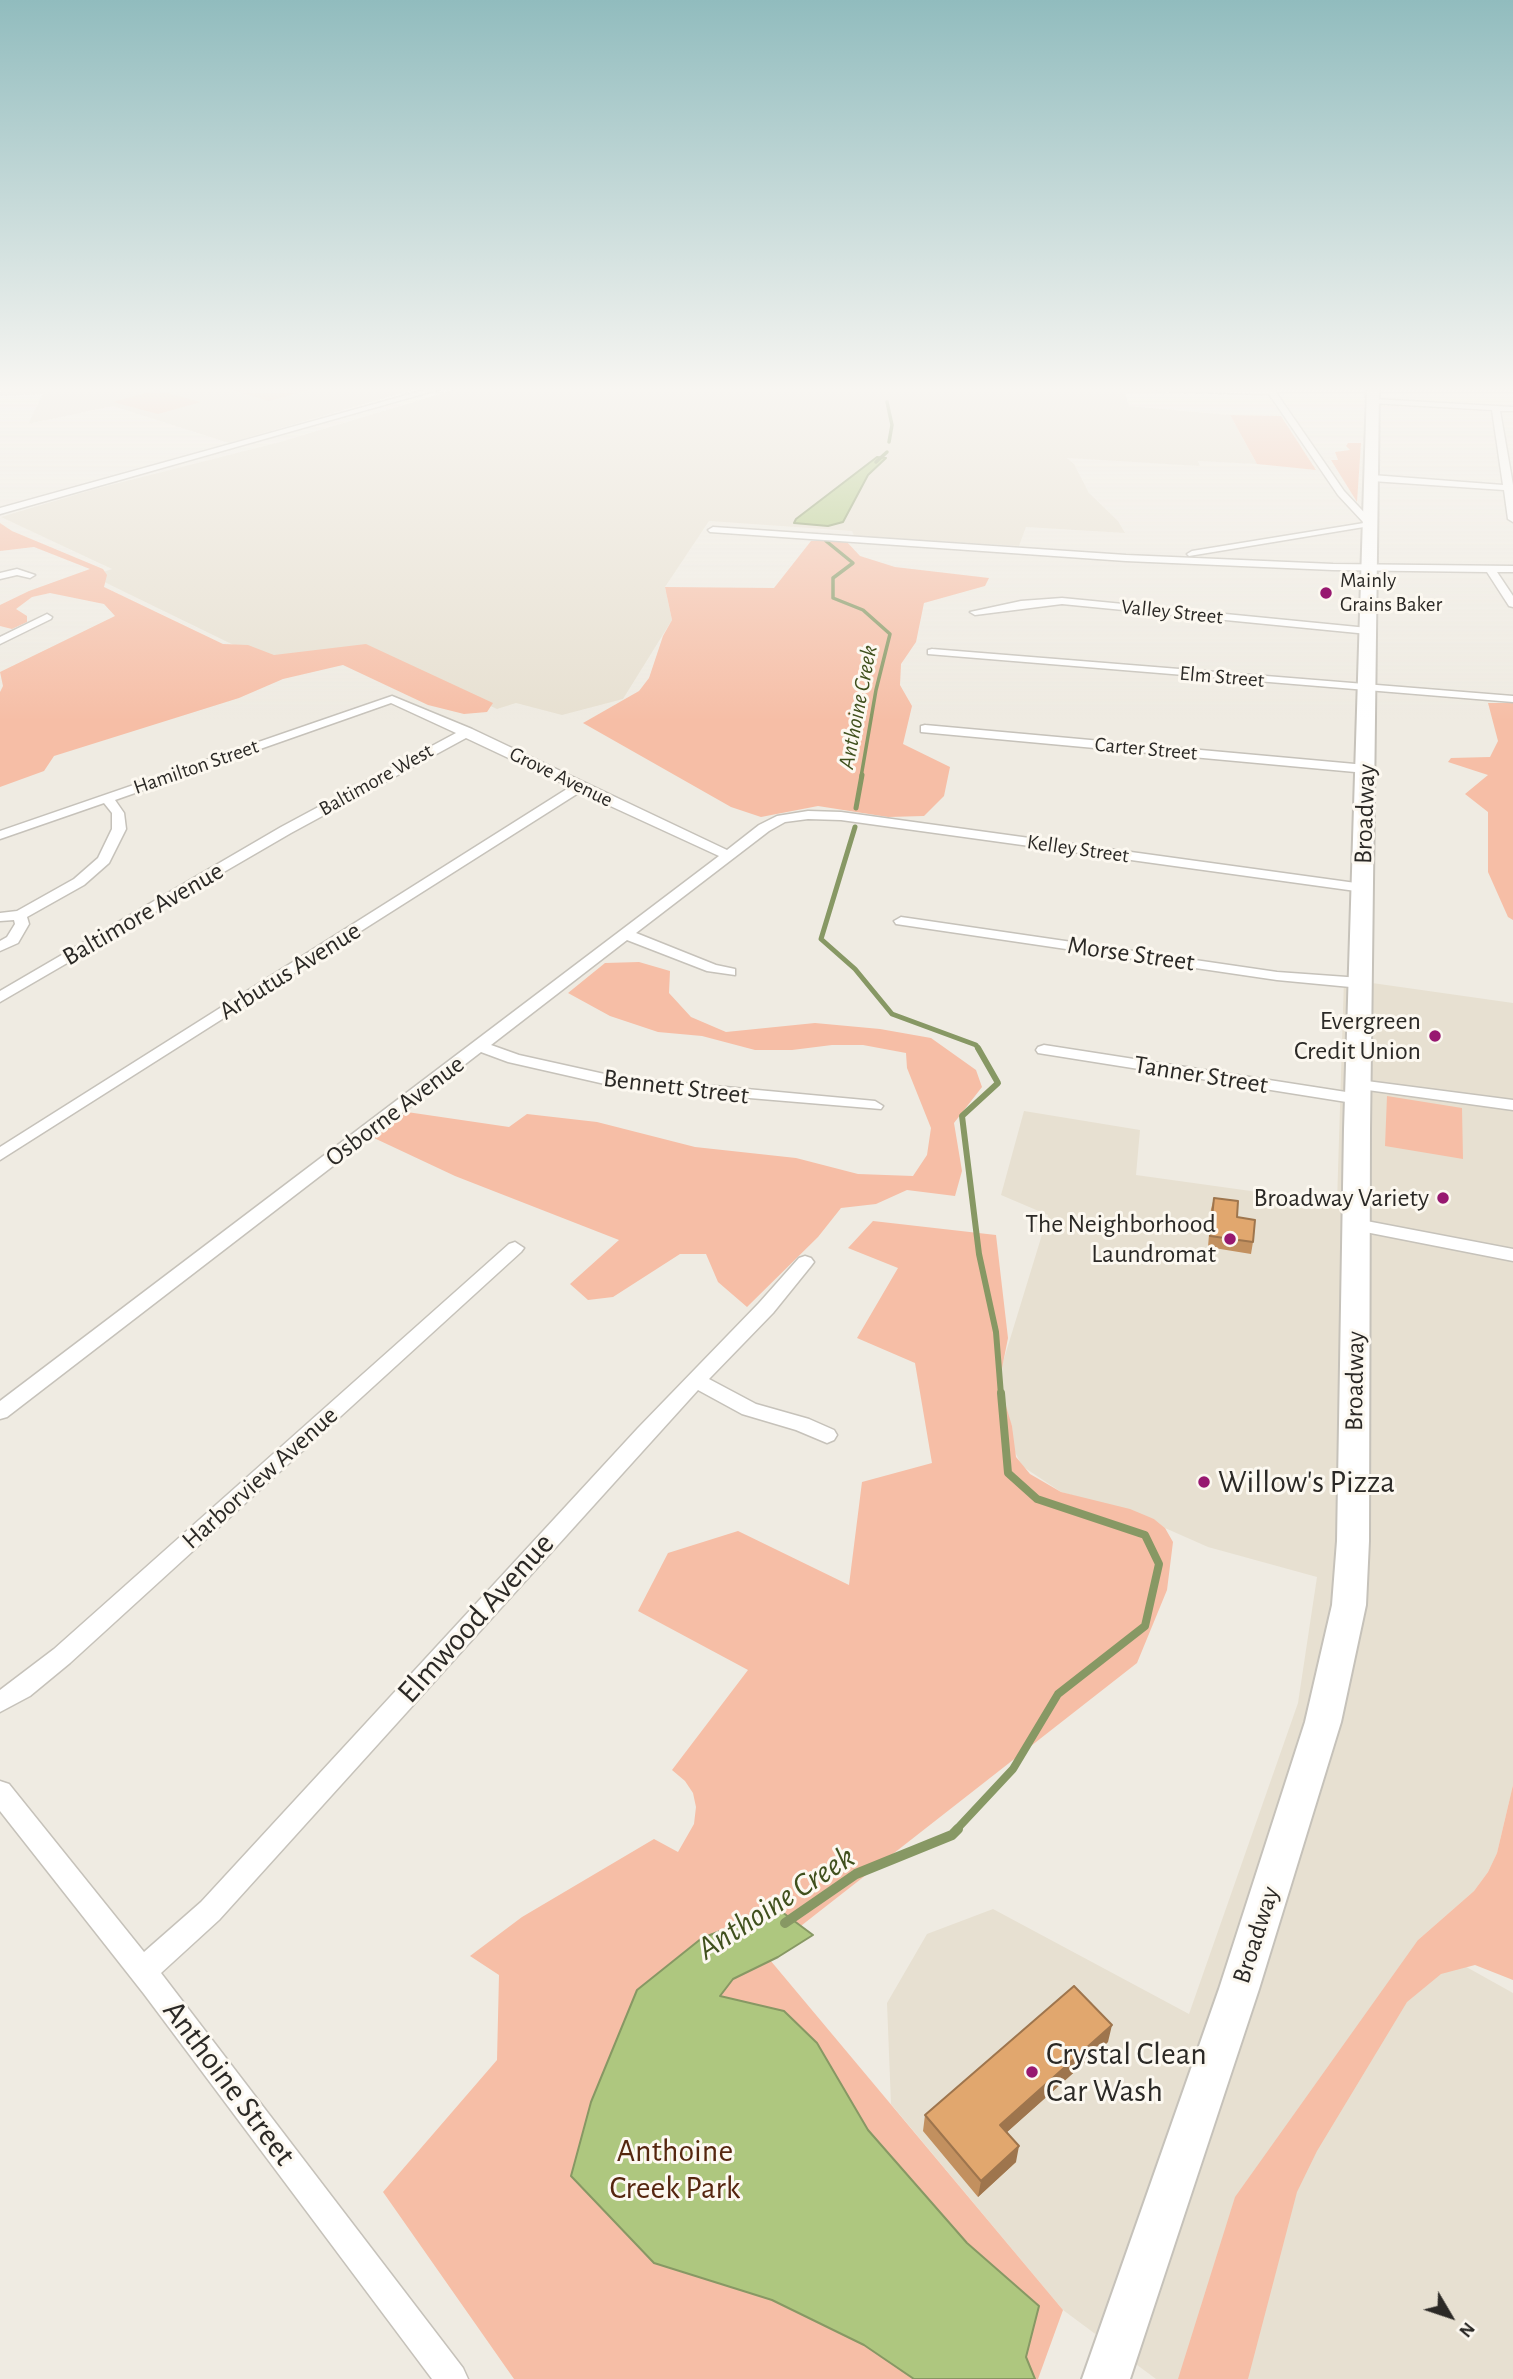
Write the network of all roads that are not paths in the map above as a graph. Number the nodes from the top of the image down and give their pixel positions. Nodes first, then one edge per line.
1 (43, 499) edge
2 (1348, 499) edge
3 (1372, 499) edge
4 (1512, 499) edge
5 (0, 511) edge
6 (1513, 519) edge
7 (1371, 525) junction
8 (713, 530) dead end
9 (1179, 559) junction
10 (1370, 568) junction
11 (1490, 569) junction
12 (1513, 569) edge
13 (30, 575) dead end
14 (0, 576) edge
15 (1513, 604) edge
16 (975, 612) dead end
17 (47, 617) dead end
18 (1368, 631) junction
19 (0, 642) edge
20 (932, 652) dead end
21 (1368, 687) junction
22 (392, 699) joint
23 (1513, 699) edge
24 (925, 729) dead end
25 (468, 732) junction
26 (1366, 769) junction
27 (579, 787) junction
28 (107, 798) junction
29 (794, 816) joint
30 (286, 830) joint
31 (0, 835) edge
32 (729, 856) junction
33 (1363, 888) junction
34 (20, 915) junction
35 (0, 917) edge
36 (901, 921) dead end
37 (627, 934) junction
38 (0, 947) edge
39 (730, 972) dead end
40 (1362, 984) junction
41 (0, 997) edge
42 (480, 1046) junction
43 (1044, 1050) dead end
44 (1359, 1092) junction
45 (1513, 1105) edge
46 (875, 1106) dead end
47 (0, 1155) edge
48 (1356, 1225) junction
49 (515, 1248) dead end
50 (1513, 1255) edge
51 (805, 1262) dead end
52 (697, 1381) junction
53 (0, 1412) edge
54 (827, 1435) dead end
55 (0, 1702) edge
56 (0, 1792) edge
57 (143, 1971) junction
58 (452, 2379) edge
59 (1106, 2379) edge

1 - 5 street
2 - 7 street
3 - 7 main road, Broadway
4 - 6 street
7 - 9 street
7 - 10 main road, Broadway
8 - 9 street
9 - 10 street
10 - 11 street
10 - 18 main road, Broadway
11 - 12 street
11 - 15 street
13 - 14 street
16 - 18 street, Valley Street
17 - 19 street
18 - 21 main road, Broadway
20 - 21 street, Elm Street
21 - 23 street, Elm Street
21 - 26 main road, Broadway
22 - 25 street, Grove Avenue
22 - 28 street, Hamilton Street
24 - 26 street, Carter Street
25 - 27 street, Grove Avenue
25 - 30 street, Baltimore West
26 - 33 main road, Broadway
27 - 32 street, Grove Avenue
27 - 47 street, Arbutus Avenue
28 - 31 street, Hamilton Street
28 - 34 street
29 - 32 street, Osborne Avenue
29 - 33 street, Kelley Street
30 - 41 street, Baltimore Avenue
32 - 37 street, Osborne Avenue
33 - 40 main road, Broadway
34 - 35 street
34 - 38 street
36 - 40 street, Morse Street
37 - 39 street
37 - 42 street, Osborne Avenue
40 - 44 main road, Broadway
42 - 46 street, Bennett Street
42 - 53 street, Osborne Avenue
43 - 44 street, Tanner Street
44 - 45 street, Tanner Street
44 - 48 main road, Broadway
48 - 50 street
48 - 59 main road, Broadway
49 - 55 street, Harborview Avenue
51 - 52 street, Elmwood Avenue
52 - 54 street
52 - 57 street, Elmwood Avenue
56 - 57 street, Anthoine Street
57 - 58 street, Anthoine Street

